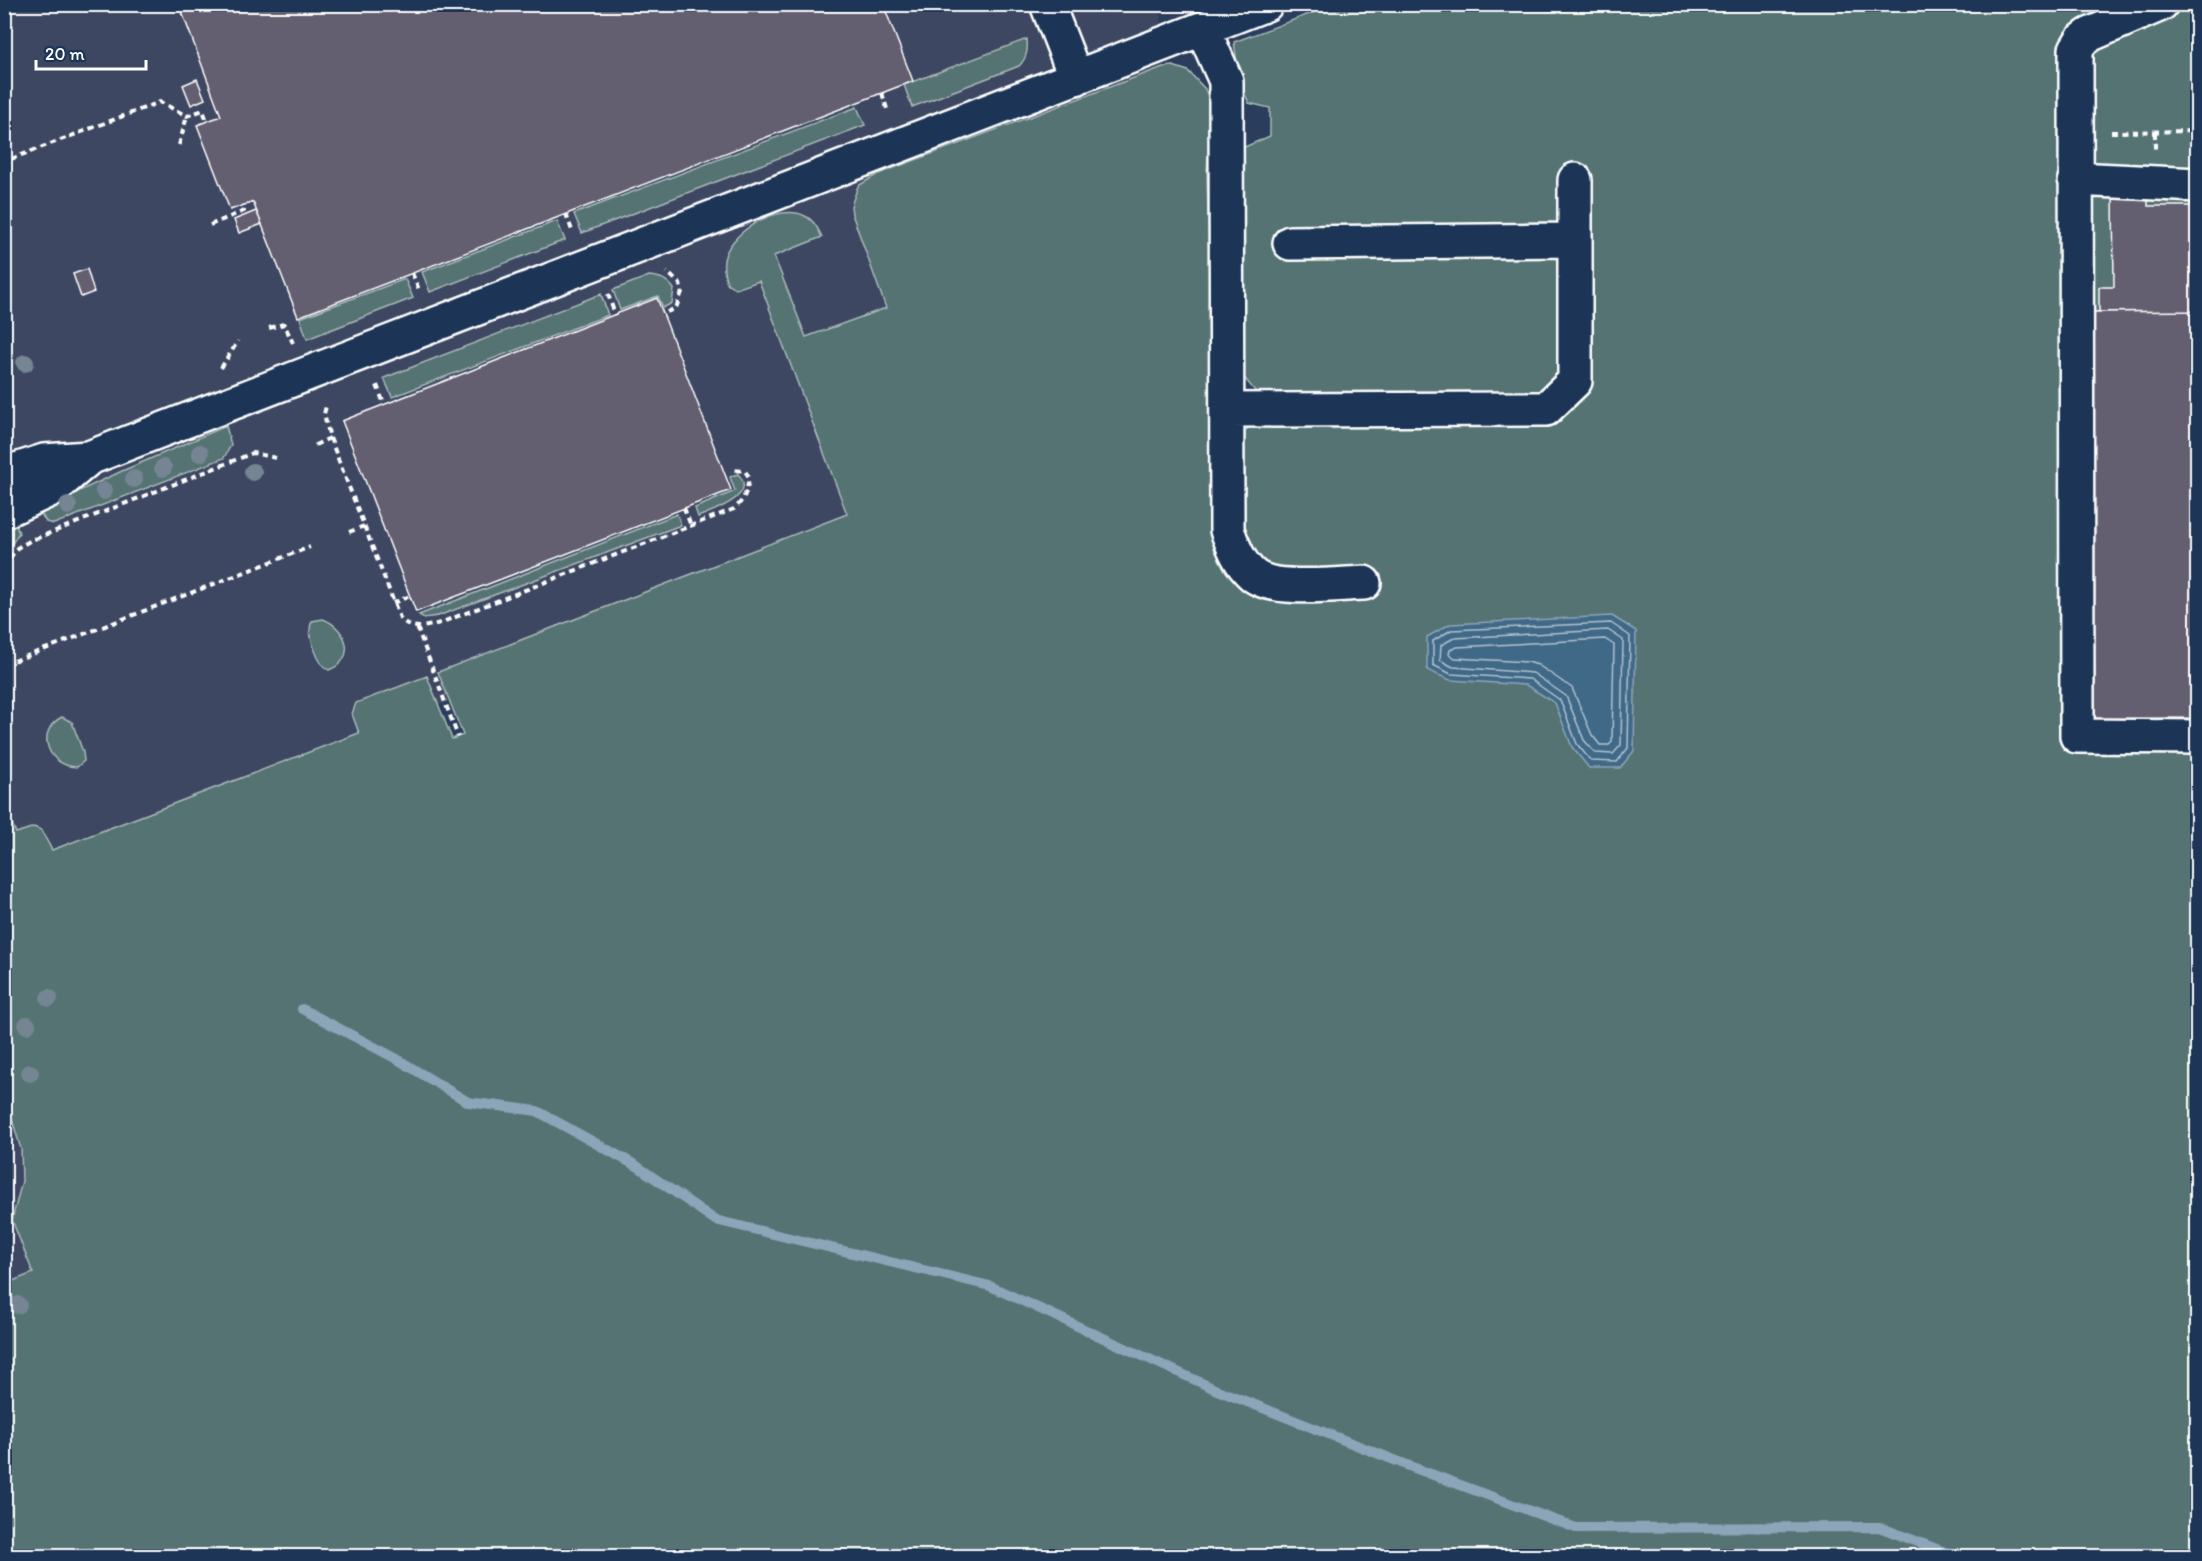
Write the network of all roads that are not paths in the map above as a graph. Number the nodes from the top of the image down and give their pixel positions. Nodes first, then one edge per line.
1 (1047, 4) edge
2 (1266, 4) edge
3 (2158, 6) edge
4 (1203, 29) junction
5 (1076, 78) junction
6 (2075, 179) junction
7 (1575, 180) dead end
8 (2198, 185) edge
9 (1575, 240) junction
10 (1290, 243) dead end
11 (1227, 410) junction
12 (89, 458) junction
13 (4, 474) edge
14 (4, 511) edge
15 (1364, 583) dead end
16 (2198, 737) edge

1 - 5 lane
2 - 4 lane
3 - 6 lane
4 - 5 lane
4 - 11 lane
5 - 12 lane
6 - 8 lane
6 - 16 lane
7 - 9 lane
9 - 10 lane
9 - 11 lane
11 - 15 lane
12 - 13 lane
12 - 14 lane

